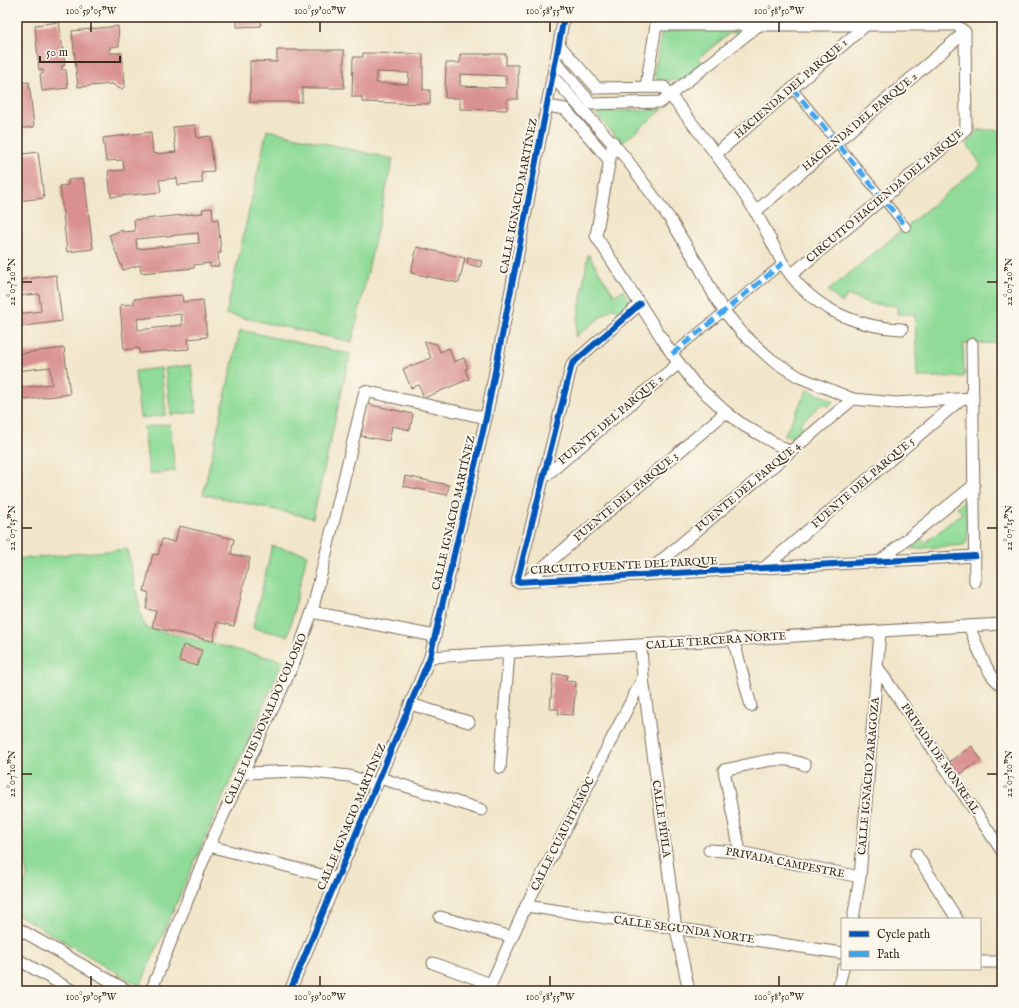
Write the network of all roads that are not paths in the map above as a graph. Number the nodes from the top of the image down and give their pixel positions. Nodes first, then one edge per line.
1 (564, 17) edge
2 (759, 25) junction
3 (866, 25) junction
4 (965, 32) junction
5 (559, 45) junction
6 (556, 62) junction
7 (553, 77) junction
8 (646, 87) junction
9 (792, 88) junction
10 (670, 95) junction
11 (547, 106) junction
12 (613, 142) junction
13 (836, 143) junction
14 (716, 154) junction
15 (609, 160) junction
16 (883, 198) junction
17 (755, 212) junction
18 (906, 227) dead end
19 (783, 263) junction
20 (791, 275) junction
21 (640, 304) junction
22 (724, 311) junction
23 (902, 329) dead end
24 (972, 344) dead end
25 (676, 359) junction
26 (973, 398) junction
27 (853, 399) junction
28 (962, 399) junction
29 (726, 412) junction
30 (486, 418) junction
31 (790, 452) junction
32 (543, 478) junction
33 (974, 485) junction
34 (975, 556) junction
35 (880, 561) junction
36 (764, 568) junction
37 (644, 574) junction
38 (527, 581) junction
39 (975, 582) dead end
40 (312, 612) junction
41 (1002, 624) edge
42 (969, 626) junction
43 (880, 632) junction
44 (435, 636) junction
45 (733, 638) junction
46 (641, 646) junction
47 (509, 652) junction
48 (430, 657) junction
49 (878, 668) junction
50 (643, 678) junction
51 (1002, 685) edge
52 (410, 704) junction
53 (751, 706) dead end
54 (469, 722) dead end
55 (805, 765) dead end
56 (500, 768) dead end
57 (243, 773) junction
58 (378, 781) junction
59 (482, 810) dead end
60 (209, 846) junction
61 (709, 850) dead end
62 (1002, 850) edge
63 (740, 852) junction
64 (916, 854) dead end
65 (860, 877) junction
66 (338, 879) junction
67 (526, 906) junction
68 (440, 917) dead end
69 (853, 918) edge
70 (955, 918) edge
71 (17, 928) edge
72 (676, 929) junction
73 (512, 937) junction
74 (841, 953) edge
75 (17, 959) edge
76 (981, 960) edge
77 (1002, 962) edge
78 (433, 963) dead end
79 (843, 970) edge
80 (489, 987) edge
81 (73, 991) edge
82 (128, 991) edge
83 (152, 991) edge
84 (290, 991) edge
85 (689, 991) edge
86 (837, 991) edge

1 - 5 street, CALLE IGNACIO MARTÍNEZ
2 - 3 street
2 - 8 street
2 - 10 street
3 - 4 street
3 - 9 street, HACIENDA DEL PARQUE 1
4 - 13 street, HACIENDA DEL PARQUE 2
4 - 16 street, CIRCUITO HACIENDA DEL PARQUE
5 - 6 street, CALLE IGNACIO MARTÍNEZ
5 - 8 street
6 - 7 street, CALLE IGNACIO MARTÍNEZ
6 - 10 street
7 - 11 street, CALLE IGNACIO MARTÍNEZ
7 - 12 street
8 - 10 street
9 - 13 street
9 - 14 street, HACIENDA DEL PARQUE 1
10 - 14 street
11 - 15 street
11 - 30 street, CALLE IGNACIO MARTÍNEZ
12 - 15 street
12 - 22 street
13 - 16 street
13 - 17 street, HACIENDA DEL PARQUE 2
14 - 17 street
15 - 21 street
16 - 18 street
16 - 20 street, CIRCUITO HACIENDA DEL PARQUE
17 - 19 street
19 - 20 street
19 - 22 street
20 - 23 street
21 - 25 street
21 - 32 street, CIRCUITO FUENTE DEL PARQUE
22 - 25 street
22 - 27 street
24 - 26 street
25 - 29 street
25 - 32 street, FUENTE DEL PARQUE 2
26 - 28 street
26 - 33 street
27 - 28 street
27 - 31 street, FUENTE DEL PARQUE 4
28 - 36 street, FUENTE DEL PARQUE 5
29 - 31 street
29 - 38 street, FUENTE DEL PARQUE 3
30 - 40 street, CALLE LUIS DONALDO COLOSIO
30 - 44 street, CALLE IGNACIO MARTÍNEZ
31 - 37 street, FUENTE DEL PARQUE 4
32 - 38 street, CIRCUITO FUENTE DEL PARQUE
33 - 34 street
33 - 35 street
34 - 35 street, CIRCUITO FUENTE DEL PARQUE
34 - 39 street
35 - 36 street, CIRCUITO FUENTE DEL PARQUE
36 - 37 street, CIRCUITO FUENTE DEL PARQUE
37 - 38 street, CIRCUITO FUENTE DEL PARQUE
40 - 44 street
40 - 57 street, CALLE LUIS DONALDO COLOSIO
41 - 42 street, CALLE TERCERA NORTE
42 - 43 street, CALLE TERCERA NORTE
42 - 51 street
43 - 45 street, CALLE TERCERA NORTE
43 - 49 street, CALLE IGNACIO ZARAGOZA
44 - 48 street, CALLE IGNACIO MARTÍNEZ
45 - 46 street, CALLE TERCERA NORTE
45 - 53 street
46 - 47 street, CALLE TERCERA NORTE
46 - 50 street, CALLE PÍPILA
47 - 48 street, CALLE TERCERA NORTE
47 - 56 street
48 - 52 street, CALLE IGNACIO MARTÍNEZ
49 - 62 street, PRIVADA DE MONREAL
49 - 65 street, CALLE IGNACIO ZARAGOZA
50 - 67 street, CALLE CUAUHTÉMOC
50 - 72 street, CALLE PÍPILA
52 - 54 street
52 - 58 street, CALLE IGNACIO MARTÍNEZ
55 - 63 street
57 - 58 street
57 - 60 street, CALLE LUIS DONALDO COLOSIO
58 - 59 street
58 - 66 street, CALLE IGNACIO MARTÍNEZ
60 - 66 street
60 - 83 street, CALLE LUIS DONALDO COLOSIO
61 - 63 street, PRIVADA CAMPESTRE
63 - 65 street, PRIVADA CAMPESTRE
64 - 70 street
65 - 69 street, CALLE IGNACIO ZARAGOZA
66 - 84 street, CALLE IGNACIO MARTÍNEZ
67 - 72 street, CALLE SEGUNDA NORTE
67 - 73 street, CALLE CUAUHTÉMOC
68 - 73 street
71 - 82 street
72 - 74 street, CALLE SEGUNDA NORTE
72 - 85 street, CALLE PÍPILA
73 - 80 street, CALLE CUAUHTÉMOC
75 - 81 street
76 - 77 street
78 - 80 street
79 - 86 street

